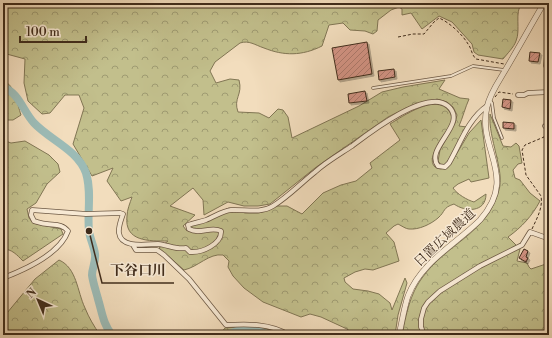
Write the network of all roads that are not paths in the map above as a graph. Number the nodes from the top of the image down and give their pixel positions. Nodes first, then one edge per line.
1 (544, 3) edge
2 (546, 55) dead end
3 (549, 67) edge
4 (507, 68) junction
5 (373, 88) dead end
6 (549, 92) edge
7 (518, 95) road end
8 (489, 99) junction
9 (487, 106) junction
10 (502, 138) dead end
11 (549, 232) edge
12 (133, 245) junction
13 (3, 278) edge
14 (289, 335) edge
15 (399, 335) edge
16 (427, 335) edge

1 - 4 street, 日置広域農道
2 - 3 street
4 - 5 lane
4 - 8 street, 日置広域農道
6 - 7 street
8 - 9 street, 日置広域農道
8 - 10 lane
9 - 12 street
9 - 15 street, 日置広域農道
11 - 16 street
12 - 13 street
12 - 14 street

